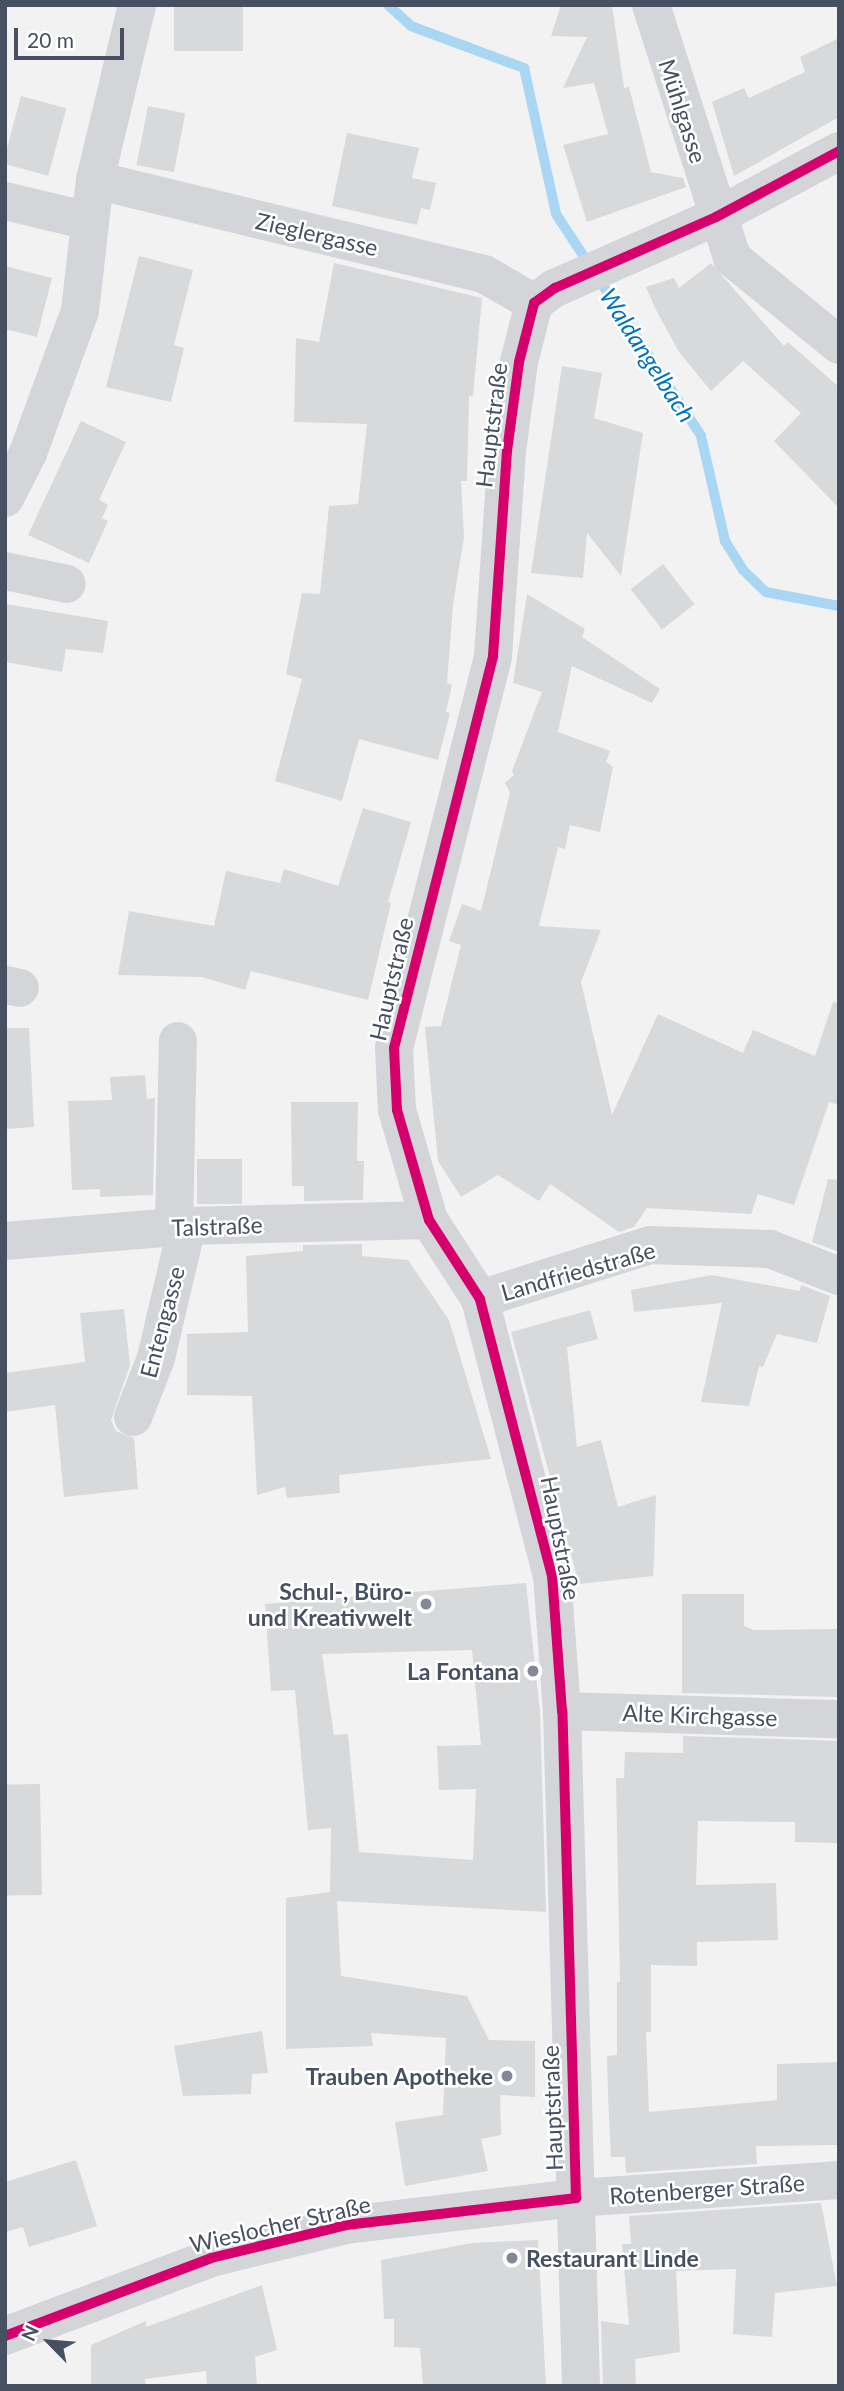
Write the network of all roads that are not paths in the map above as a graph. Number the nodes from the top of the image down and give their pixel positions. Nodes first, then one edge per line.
1 (137, 5) edge
2 (651, 5) edge
3 (839, 151) edge
4 (95, 180) junction
5 (5, 201) edge
6 (716, 217) junction
7 (89, 221) junction
8 (544, 295) junction
9 (839, 345) edge
10 (5, 498) edge
11 (5, 571) edge
12 (67, 584) dead end
13 (178, 1041) dead end
14 (429, 1220) junction
15 (180, 1227) junction
16 (5, 1241) edge
17 (839, 1276) edge
18 (480, 1299) junction
19 (133, 1417) dead end
20 (562, 1711) junction
21 (839, 1719) edge
22 (839, 2180) edge
23 (576, 2198) junction
24 (5, 2336) edge
25 (580, 2386) edge

1 - 4 street
2 - 6 street, Mühlgasse
3 - 6 street
4 - 7 street
4 - 8 street, Zieglergasse
5 - 7 street
6 - 8 street
6 - 9 street, Mühlgasse
7 - 10 street
8 - 14 street, Hauptstraße
11 - 12 street
13 - 15 street, Entengasse
14 - 15 street, Talstraße
14 - 18 street, Hauptstraße
15 - 16 street, Talstraße
15 - 19 street, Entengasse
17 - 18 street, Landfriedstraße
18 - 20 street, Hauptstraße
20 - 21 street, Alte Kirchgasse
20 - 23 street, Hauptstraße
22 - 23 street, Rotenberger Straße
23 - 24 street, Wieslocher Straße
23 - 25 street, Hauptstraße

